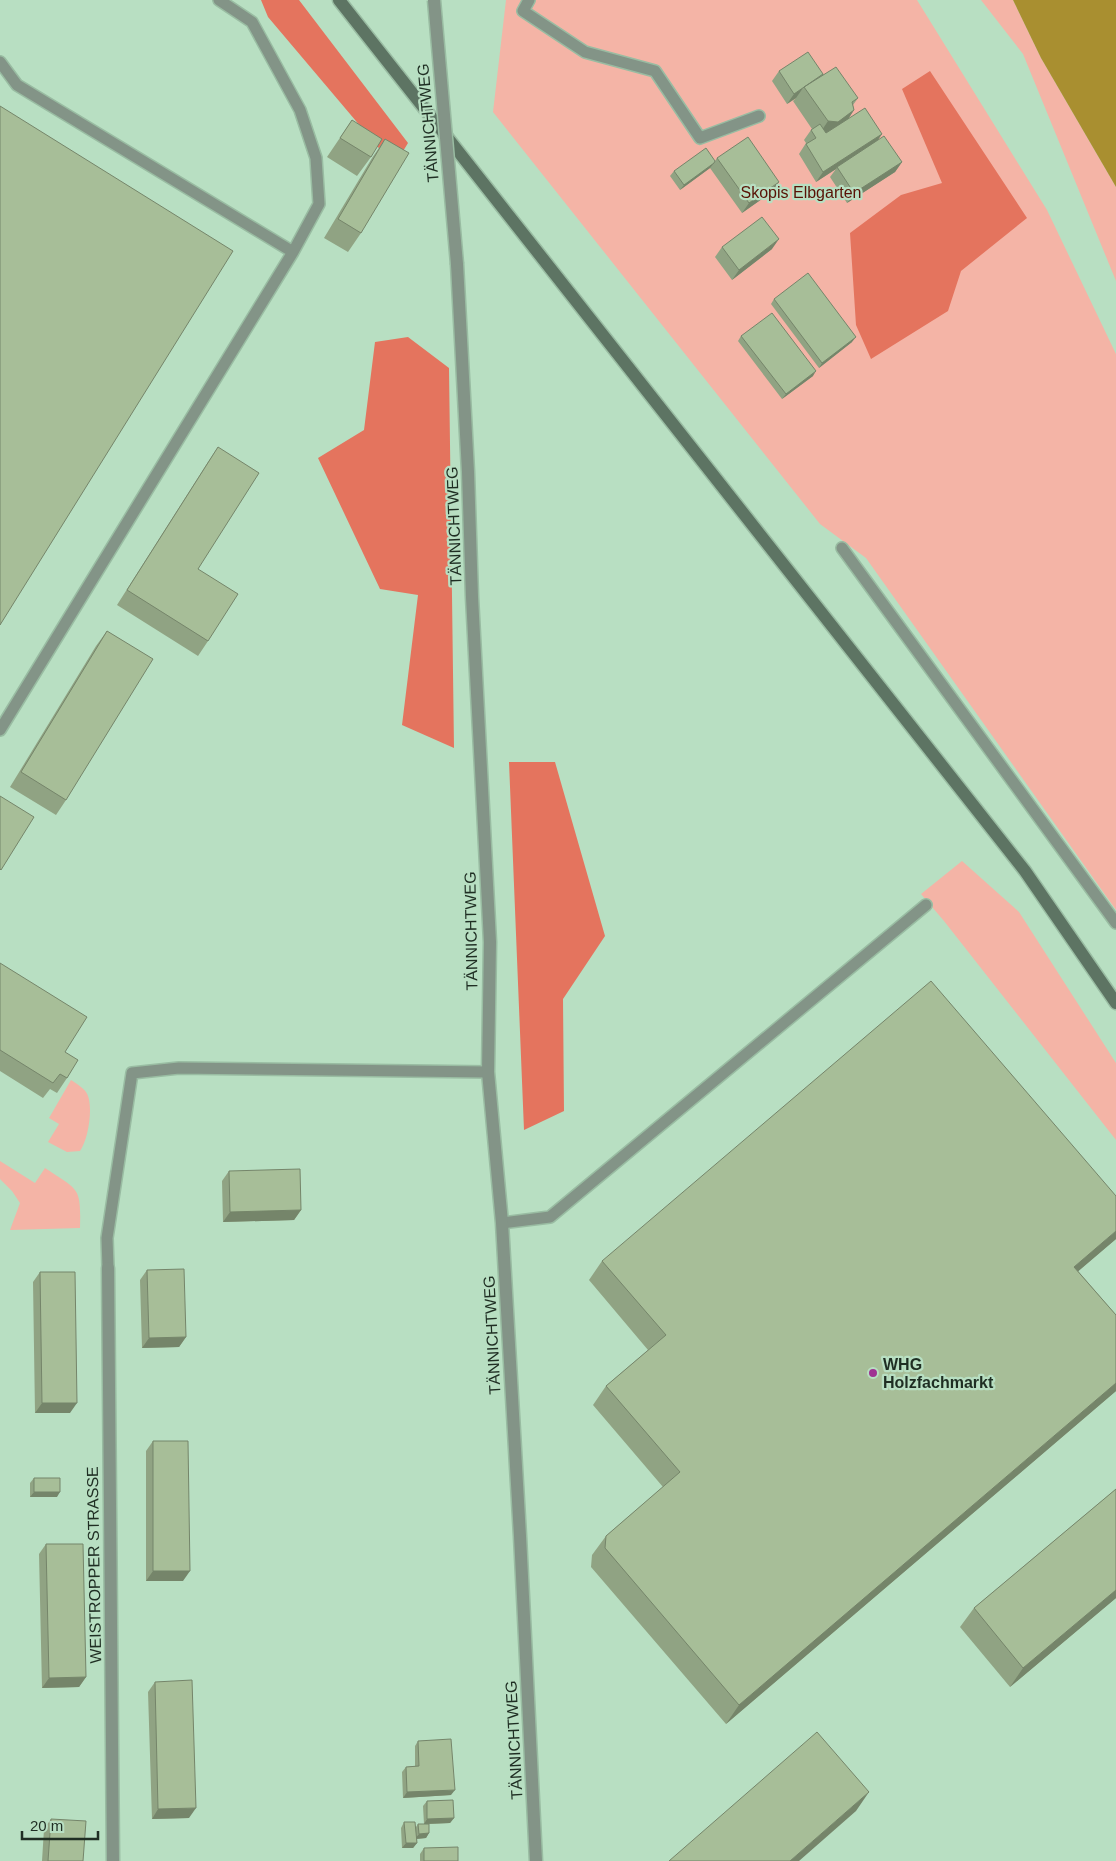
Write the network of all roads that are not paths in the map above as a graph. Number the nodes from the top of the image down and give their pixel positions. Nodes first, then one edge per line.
1 (219, 0) edge
2 (339, 0) edge
3 (434, 0) edge
4 (530, 0) edge
5 (0, 62) edge
6 (759, 116) dead end
7 (293, 252) junction
8 (842, 548) dead end
9 (0, 730) edge
10 (926, 905) dead end
11 (1116, 923) edge
12 (1116, 1003) edge
13 (488, 1072) junction
14 (502, 1223) junction
15 (108, 1268) joint
16 (113, 1861) edge
17 (536, 1861) edge

1 - 7 lane
2 - 12 main road
3 - 13 street, TÄNNICHTWEG, bridge
4 - 6 lane
5 - 7 lane
7 - 9 lane
8 - 11 lane
10 - 14 lane
13 - 14 street, TÄNNICHTWEG
13 - 15 lane
14 - 17 street, TÄNNICHTWEG
15 - 16 street, WEISTROPPER STRASSE

